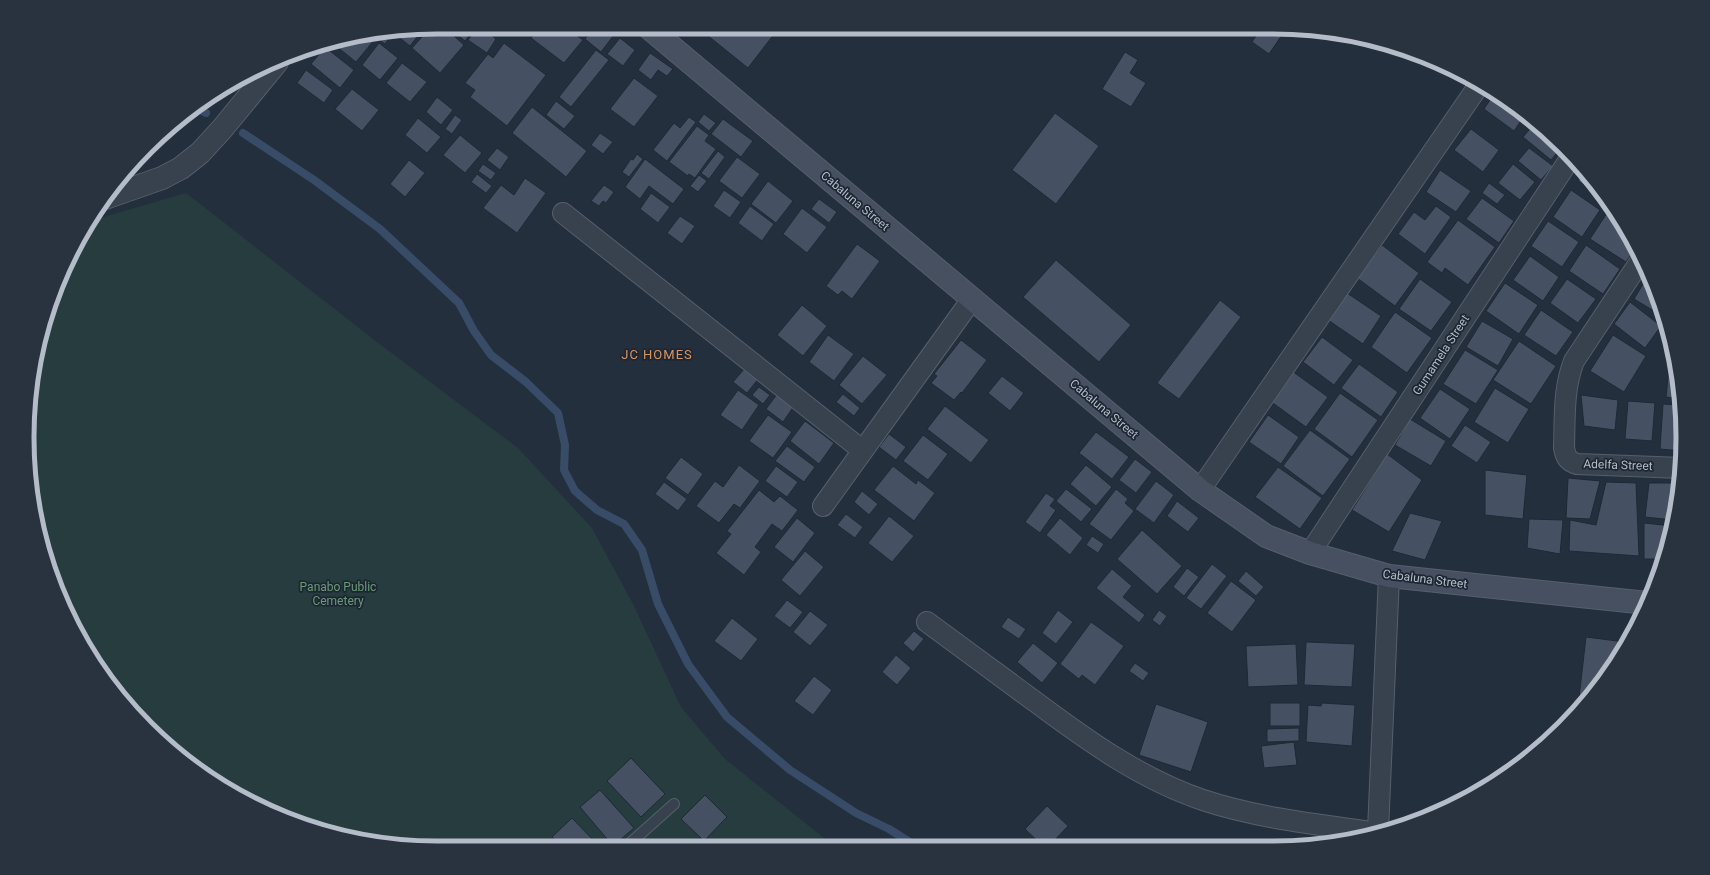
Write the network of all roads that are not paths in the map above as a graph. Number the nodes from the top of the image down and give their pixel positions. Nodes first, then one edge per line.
1 (656, 34) edge
2 (269, 71) edge
3 (1476, 89) edge
4 (1568, 162) edge
5 (115, 194) edge
6 (562, 213) dead end
7 (1637, 265) edge
8 (972, 299) junction
9 (862, 450) junction
10 (1675, 468) edge
11 (1200, 490) junction
12 (823, 506) dead end
13 (1310, 553) junction
14 (1389, 576) junction
15 (1640, 602) edge
16 (927, 622) dead end
17 (674, 804) dead end
18 (1378, 827) edge
19 (1362, 830) edge
20 (633, 841) edge

1 - 8 main road, Cabaluna Street
2 - 5 street
3 - 11 street
4 - 13 street, Gumamela Street
6 - 9 street
7 - 10 street, Adelfa Street
8 - 9 street
8 - 11 main road, Cabaluna Street
9 - 12 street
11 - 13 main road, Cabaluna Street
13 - 14 main road, Cabaluna Street
14 - 15 main road, Cabaluna Street
14 - 18 street
16 - 19 street
17 - 20 lane

